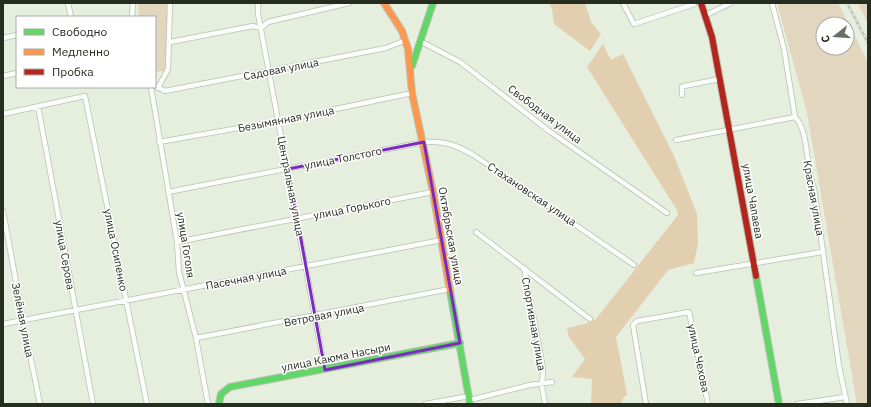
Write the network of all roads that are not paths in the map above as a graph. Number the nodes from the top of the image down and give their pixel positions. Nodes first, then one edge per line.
1 (68, 3) edge
2 (133, 3) edge
3 (170, 3) edge
4 (258, 3) edge
5 (349, 3) edge
6 (384, 3) edge
7 (433, 3) edge
8 (623, 3) edge
9 (732, 3) edge
10 (772, 3) edge
11 (697, 4) edge
12 (706, 15) junction
13 (71, 16) edge
14 (132, 16) edge
15 (261, 28) junction
16 (16, 35) edge
17 (3, 38) edge
18 (406, 40) junction
19 (420, 41) junction
20 (170, 42) junction
21 (269, 72) junction
22 (410, 72) junction
23 (16, 73) edge
24 (3, 76) edge
25 (720, 79) junction
26 (156, 87) edge
27 (151, 88) edge
28 (412, 93) junction
29 (682, 95) dead end
30 (38, 106) junction
31 (3, 114) edge
32 (795, 117) junction
33 (279, 121) junction
34 (729, 131) junction
35 (676, 140) dead end
36 (159, 142) junction
37 (424, 142) junction
38 (288, 169) junction
39 (168, 192) junction
40 (433, 192) junction
41 (3, 211) edge
42 (668, 213) dead end
43 (297, 219) junction
44 (476, 232) dead end
45 (442, 240) junction
46 (177, 242) junction
47 (822, 252) junction
48 (754, 264) junction
49 (634, 265) dead end
50 (306, 266) junction
51 (524, 268) junction
52 (696, 273) dead end
53 (184, 289) junction
54 (450, 289) junction
55 (126, 300) junction
56 (76, 310) junction
57 (316, 316) junction
58 (590, 318) dead end
59 (22, 320) junction
60 (3, 324) edge
61 (196, 338) junction
62 (460, 343) junction
63 (325, 370) junction
64 (552, 382) dead end
65 (542, 384) junction
66 (845, 397) junction
67 (470, 400) edge
68 (40, 404) edge
69 (94, 404) edge
70 (147, 404) edge
71 (208, 404) edge
72 (219, 404) edge
73 (426, 404) edge
74 (545, 404) edge
75 (646, 404) edge
76 (708, 404) edge
77 (779, 404) edge
78 (797, 404) edge
79 (847, 404) edge

1 - 13 street
2 - 14 street
3 - 20 street
4 - 15 street, Центральная улица
5 - 15 street
6 - 18 main road, Октябрьская улица
7 - 19 main road, Октябрьская улица
8 - 11 street
9 - 12 street
10 - 32 street, Красная улица
11 - 12 main road, улица Чапаева
12 - 25 main road, улица Чапаева
15 - 20 street
15 - 21 street, Центральная улица
16 - 17 street
18 - 19 main road, Свободная улица
18 - 21 street, Садовая улица
18 - 22 main road, Октябрьская улица
19 - 22 main road, Октябрьская улица
19 - 42 street, Свободная улица
20 - 26 street
21 - 26 street, Садовая улица
21 - 33 street, Центральная улица
22 - 28 main road, Октябрьская улица
23 - 24 street
25 - 29 street
25 - 34 main road, улица Чапаева
27 - 36 street, улица Гоголя
28 - 33 street, Безымянная улица
28 - 37 main road, Октябрьская улица
30 - 31 street
30 - 55 street, улица Осипенко
30 - 56 street, улица Серова
32 - 34 street
32 - 47 street, Красная улица
33 - 36 street, Безымянная улица
33 - 38 street, Центральная улица
34 - 35 street
34 - 48 main road, улица Чапаева
36 - 39 street, улица Гоголя
37 - 38 street, улица Толстого
37 - 40 main road, Октябрьская улица
37 - 49 street, Стахановская улица
38 - 39 street, улица Толстого
38 - 43 street, Центральная улица
39 - 46 street, улица Гоголя
40 - 43 street, улица Горького
40 - 45 main road, Октябрьская улица
41 - 59 street, Зелёная улица
43 - 46 street, улица Горького
43 - 50 street, Центральная улица
44 - 51 street
45 - 50 street, Пасечная улица
45 - 54 main road, Октябрьская улица
46 - 53 street, улица Гоголя
47 - 48 street
47 - 66 street, Красная улица
48 - 52 street
48 - 77 main road, улица Чапаева
50 - 53 street, Пасечная улица
50 - 57 street, Центральная улица
51 - 58 street
51 - 65 street, Спортивная улица
53 - 55 street, Пасечная улица
53 - 61 street, улица Гоголя
54 - 57 street, Ветровая улица
54 - 62 main road, Октябрьская улица
55 - 56 street, Пасечная улица
55 - 70 street, улица Осипенко
56 - 59 street, Пасечная улица
56 - 69 street, улица Серова
57 - 61 street, Ветровая улица
57 - 63 street, Центральная улица
59 - 60 street, Пасечная улица
59 - 68 street, Зелёная улица
61 - 71 street, улица Гоголя
62 - 63 main road, улица Каюма Насыри
62 - 67 main road, Октябрьская улица
63 - 72 main road, улица Каюма Насыри
64 - 65 street
65 - 67 street
65 - 74 street, Спортивная улица
66 - 78 street
66 - 79 street, Красная улица
67 - 73 street
75 - 76 street, улица Чехова

